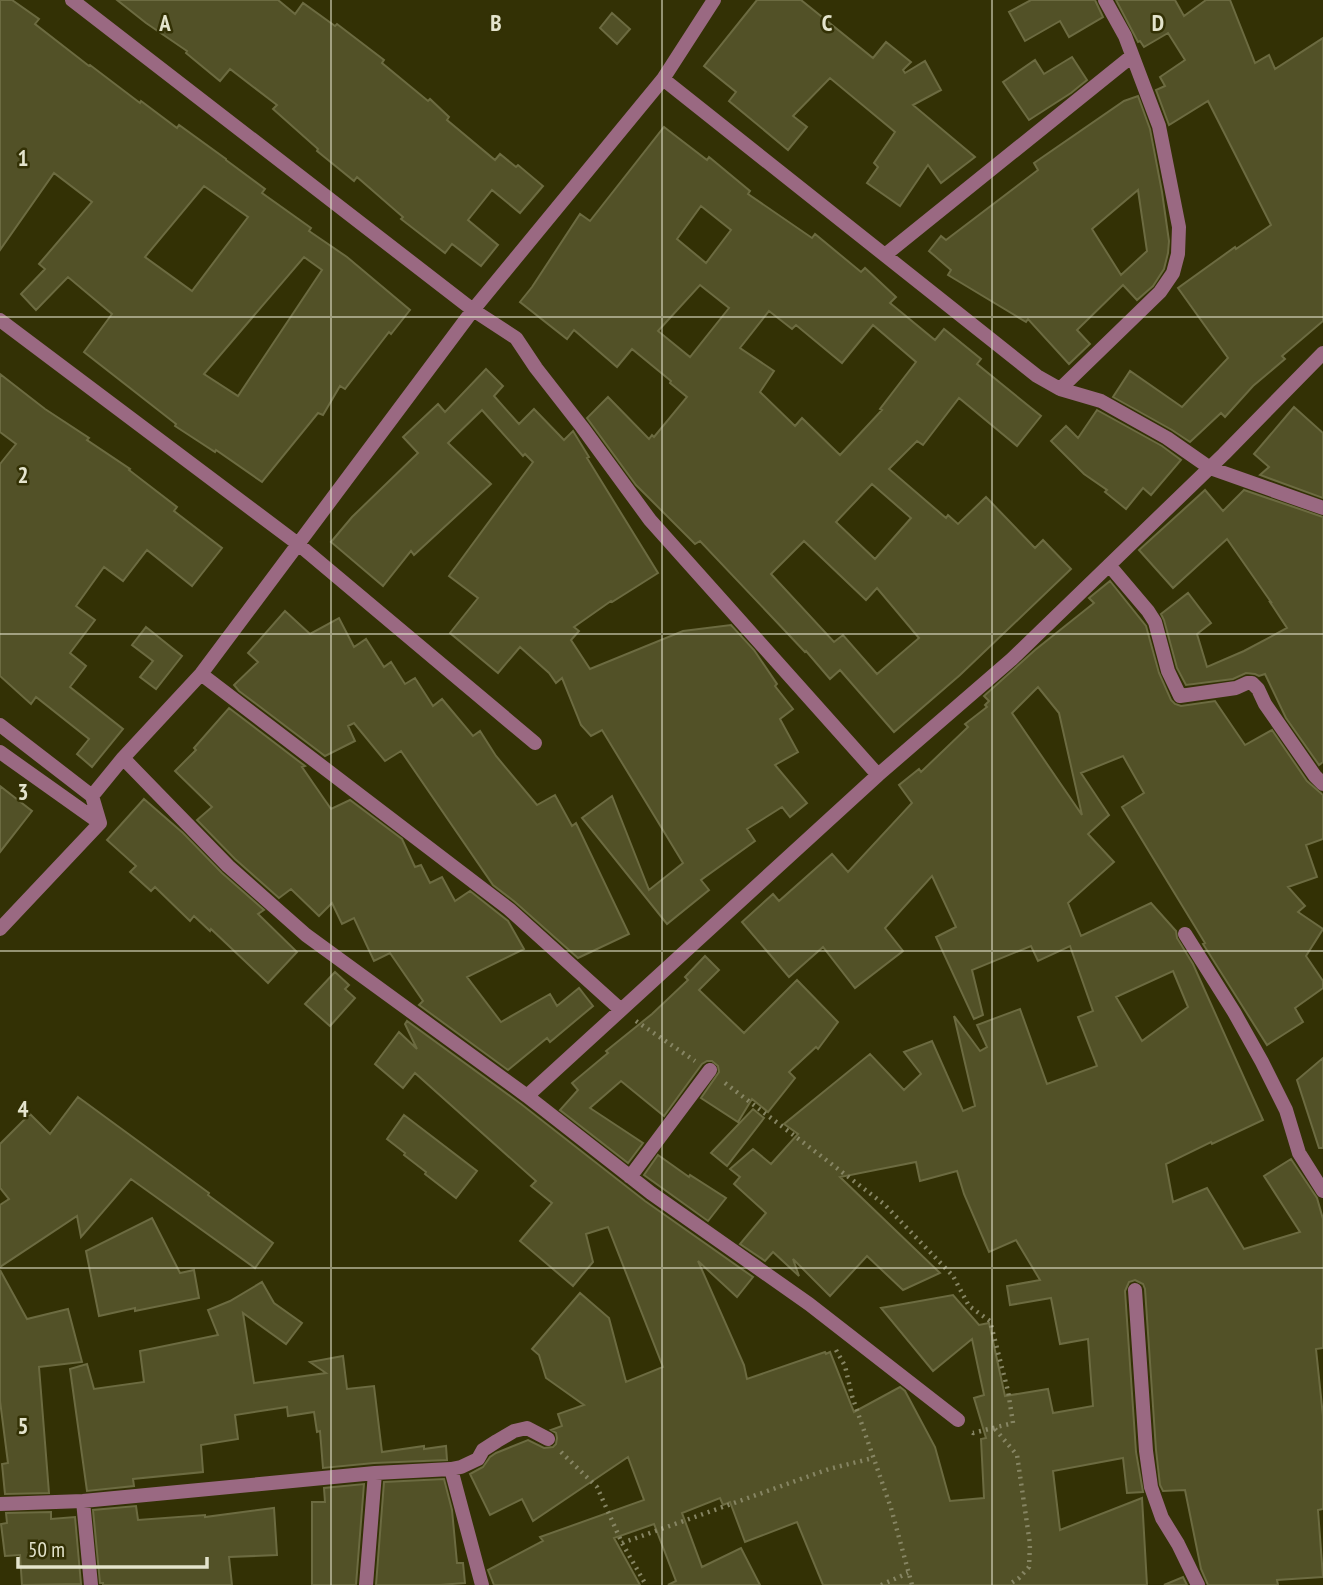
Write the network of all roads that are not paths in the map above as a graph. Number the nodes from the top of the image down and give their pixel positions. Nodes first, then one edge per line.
1 (72, 0) edge
2 (714, 0) edge
3 (1105, 0) edge
4 (1132, 55) junction
5 (663, 79) junction
6 (885, 256) junction
7 (473, 310) junction
8 (0, 320) edge
9 (1323, 353) edge
10 (1060, 389) junction
11 (1210, 468) junction
12 (1323, 508) edge
13 (298, 544) junction
14 (1109, 565) junction
15 (201, 674) junction
16 (0, 725) edge
17 (536, 743) dead end
18 (0, 752) edge
19 (123, 758) junction
20 (878, 775) junction
21 (1323, 785) edge
22 (92, 796) junction
23 (100, 823) junction
24 (0, 929) edge
25 (1185, 934) dead end
26 (621, 1010) junction
27 (710, 1070) road end
28 (527, 1096) junction
29 (630, 1177) junction
30 (1323, 1191) edge
31 (1135, 1290) dead end
32 (958, 1420) road end
33 (548, 1439) road end
34 (451, 1469) junction
35 (375, 1473) junction
36 (83, 1502) junction
37 (0, 1504) edge
38 (91, 1585) edge
39 (366, 1585) edge
40 (482, 1585) edge
41 (1198, 1585) edge

1 - 7 street
2 - 5 street
3 - 4 street
4 - 6 street
4 - 10 street
5 - 6 street
5 - 7 street
6 - 10 street
7 - 13 street
7 - 20 street
8 - 13 street
9 - 11 street
10 - 11 street
11 - 12 street
11 - 14 street
13 - 15 street
13 - 17 street
14 - 20 street
14 - 21 street
15 - 19 street
15 - 26 street
16 - 22 street
18 - 23 street
19 - 22 street
19 - 28 street
20 - 26 street
22 - 23 street
23 - 24 street
25 - 30 street
26 - 28 street
27 - 29 street
28 - 29 street
29 - 32 street
31 - 41 street
33 - 34 street
34 - 35 street
34 - 40 street
35 - 36 street
35 - 39 street
36 - 37 street
36 - 38 street

